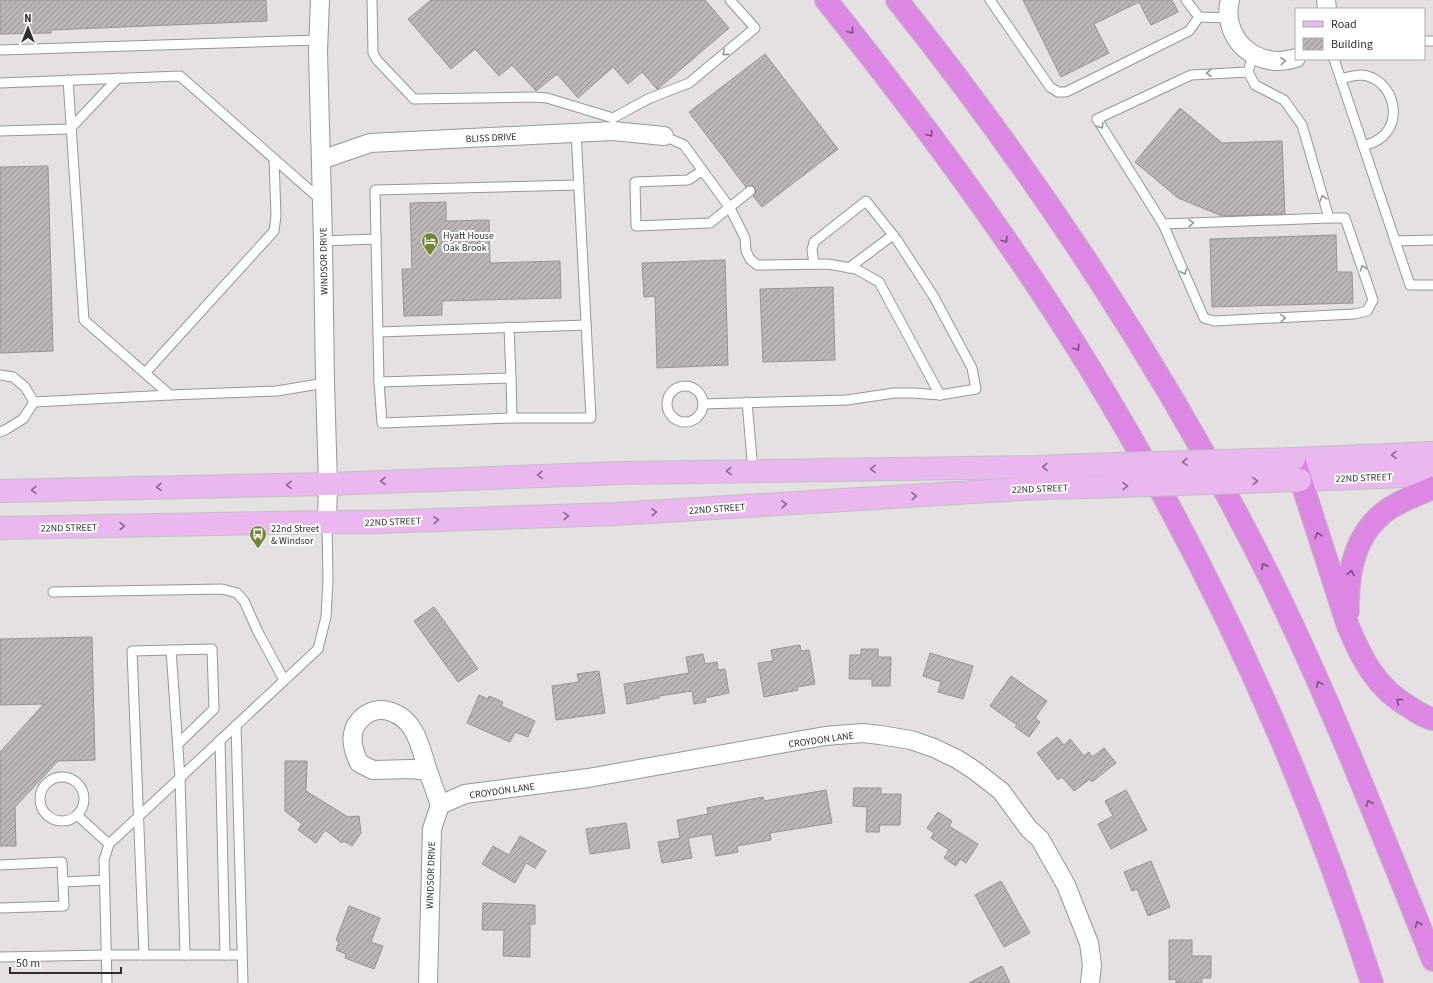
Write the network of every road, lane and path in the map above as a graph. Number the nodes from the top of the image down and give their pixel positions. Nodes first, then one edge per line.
1 (320, 0) edge
2 (372, 0) edge
3 (730, 0) edge
4 (826, 0) edge
5 (897, 0) edge
6 (990, 0) edge
7 (1186, 0) edge
8 (1230, 0) edge
9 (1200, 17) junction
10 (1229, 18) junction
11 (318, 40) junction
12 (0, 50) edge
13 (1253, 55) junction
14 (1295, 58) edge
15 (1334, 60) edge
16 (1248, 72) junction
17 (118, 78) junction
18 (1341, 79) junction
19 (68, 80) junction
20 (0, 83) edge
21 (613, 125) junction
22 (70, 129) junction
23 (0, 131) edge
24 (576, 132) junction
25 (664, 136) joint
26 (1363, 146) junction
27 (274, 159) junction
28 (321, 160) junction
29 (702, 171) junction
30 (579, 185) junction
31 (750, 191) dead end
32 (322, 201) junction
33 (730, 208) junction
34 (1329, 218) junction
35 (1163, 224) junction
36 (893, 235) junction
37 (376, 239) junction
38 (1433, 240) edge
39 (323, 241) junction
40 (1395, 241) junction
41 (814, 264) junction
42 (849, 268) junction
43 (1433, 285) edge
44 (586, 325) junction
45 (509, 327) junction
46 (379, 332) junction
47 (145, 373) junction
48 (0, 375) edge
49 (511, 378) junction
50 (380, 382) junction
51 (325, 383) junction
52 (170, 395) junction
53 (940, 395) junction
54 (34, 402) junction
55 (747, 402) junction
56 (703, 404) dead end
57 (512, 418) junction
58 (0, 432) edge
59 (1433, 453) edge
60 (1294, 459) junction
61 (753, 471) junction
62 (1433, 474) edge
63 (1300, 480) junction
64 (328, 484) junction
65 (1433, 488) edge
66 (0, 491) edge
67 (327, 522) junction
68 (0, 528) edge
69 (53, 592) dead end
70 (1348, 626) junction
71 (171, 650) junction
72 (284, 680) junction
73 (1433, 719) edge
74 (236, 725) junction
75 (220, 740) junction
76 (178, 744) junction
77 (428, 771) dead end
78 (180, 778) junction
79 (440, 805) junction
80 (77, 815) junction
81 (138, 817) junction
82 (109, 844) junction
83 (0, 865) edge
84 (105, 880) junction
85 (63, 882) junction
86 (0, 908) edge
87 (107, 955) junction
88 (144, 955) junction
89 (185, 955) junction
90 (226, 955) junction
91 (242, 955) junction
92 (0, 957) edge
93 (1433, 960) edge
94 (107, 983) edge
95 (243, 983) edge
96 (428, 983) edge
97 (1090, 983) edge
98 (1372, 983) edge

1 - 11 street, WINDSOR DRIVE
2 - 21 lane
3 -> 21 lane
4 -> 98 highway
93 -> 5 highway
6 - 9 lane
7 - 9 lane
8 - 10 street
9 - 10 lane
10 - 13 street
11 - 12 lane
11 - 28 street, WINDSOR DRIVE
13 -> 14 street
13 - 16 lane
15 - 18 lane
34 -> 16 lane
16 -> 35 lane
17 - 19 lane
17 - 22 lane
17 - 27 lane
18 - 26 lane
18 - 26 lane
19 - 20 lane
19 - 22 lane
21 - 24 street, BLISS DRIVE
21 - 25 street, BLISS DRIVE
22 - 23 lane
22 - 47 lane
24 - 28 street, BLISS DRIVE
24 - 30 lane
25 - 29 lane
26 - 40 lane
27 - 32 lane
27 - 47 lane
28 - 32 street, WINDSOR DRIVE
29 - 33 lane
29 - 33 lane
30 - 37 lane
30 - 44 lane
31 - 33 lane
32 - 39 street, WINDSOR DRIVE
33 - 41 lane
35 -> 34 lane
35 -> 34 lane
36 - 41 lane
36 - 42 lane
36 - 53 lane
37 - 39 lane
37 - 46 lane
38 - 40 lane
39 - 51 street, WINDSOR DRIVE
40 - 43 lane
41 - 42 lane
42 - 53 lane
44 - 45 lane
44 - 57 lane
45 - 46 lane
45 - 49 lane
46 - 50 lane
47 - 52 lane
48 - 54 lane
49 - 50 lane
49 - 57 lane
50 - 57 lane
51 - 52 lane
51 - 64 street, WINDSOR DRIVE
52 - 54 lane
53 - 55 lane
54 - 58 lane
55 - 56 lane
55 - 61 lane
59 -> 60 main road, 22ND STREET
60 -> 61 main road, 22ND STREET, bridge
60 - 63 highway
61 -> 64 main road, 22ND STREET
62 - 63 main road, 22ND STREET
67 -> 63 main road, 22ND STREET, bridge
70 -> 63 highway
64 -> 66 main road, 22ND STREET
64 - 67 street, WINDSOR DRIVE
70 -> 65 highway
68 -> 67 main road, 22ND STREET
67 - 72 lane
69 - 72 lane
73 -> 70 highway
71 - 76 lane
71 - 76 lane
71 - 81 lane
72 - 74 lane
74 - 75 lane
74 - 91 lane
75 - 78 lane
75 - 90 lane
76 - 78 lane
77 - 79 street
78 - 81 lane
78 - 89 lane
79 - 96 street, WINDSOR DRIVE
79 - 97 street, CROYDON LANE
80 - 80 lane
80 - 82 lane
81 - 82 lane
81 - 88 lane
82 - 84 lane
83 - 85 lane
84 - 85 lane
84 - 87 lane
85 - 86 lane
87 - 88 lane
87 - 92 lane
87 - 94 lane
88 - 89 lane
89 - 90 lane
90 - 91 lane
91 - 95 lane

